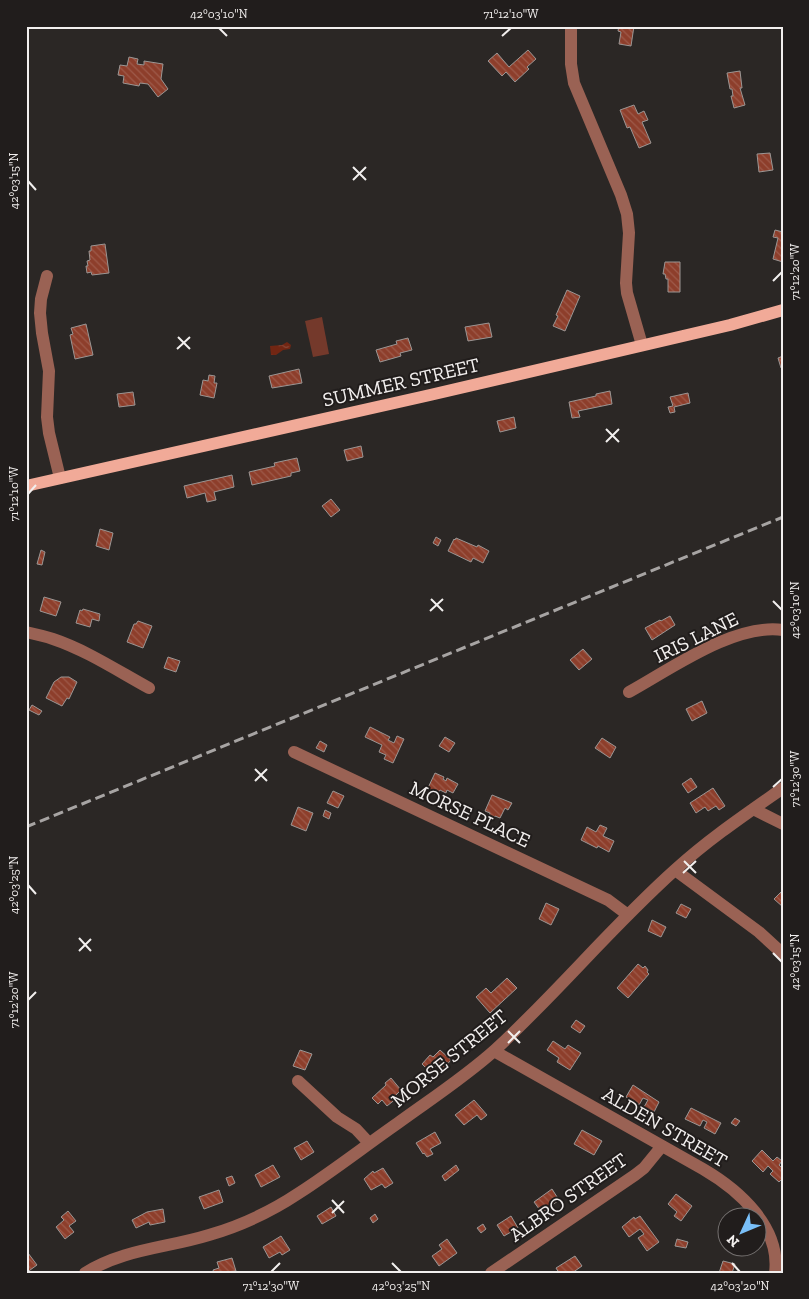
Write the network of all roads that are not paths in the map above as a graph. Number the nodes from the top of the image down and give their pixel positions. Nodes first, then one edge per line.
1 (571, 26) edge
2 (47, 276) dead end
3 (783, 310) edge
4 (642, 345) junction
5 (60, 478) junction
6 (26, 486) edge
7 (783, 630) edge
8 (26, 632) edge
9 (149, 688) dead end
10 (629, 692) dead end
11 (294, 752) dead end
12 (783, 788) edge
13 (753, 809) junction
14 (783, 824) edge
15 (675, 870) junction
16 (628, 915) junction
17 (783, 954) edge
18 (494, 1051) junction
19 (298, 1081) dead end
20 (369, 1143) junction
21 (662, 1146) junction
22 (85, 1273) edge
23 (491, 1273) edge
24 (775, 1273) edge

1 - 4 street
2 - 5 street
3 - 4 main road, SUMMER STREET
4 - 5 main road, SUMMER STREET
5 - 6 main road, SUMMER STREET
7 - 10 street, IRIS LANE
8 - 9 street
11 - 16 street, MORSE PLACE
12 - 13 street, MORSE STREET
13 - 14 street
13 - 15 street, MORSE STREET
15 - 16 street, MORSE STREET
15 - 17 street
16 - 18 street, MORSE STREET
18 - 20 street, MORSE STREET
18 - 21 street, ALDEN STREET
19 - 20 street
20 - 22 street, MORSE STREET
21 - 23 street, ALBRO STREET
21 - 24 street, ALDEN STREET

